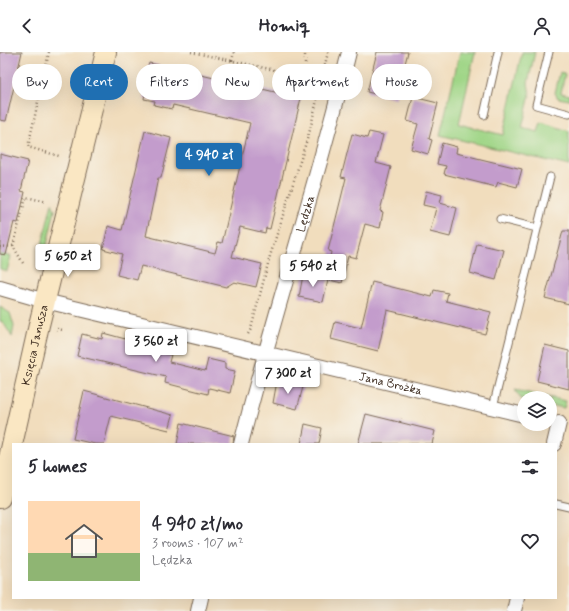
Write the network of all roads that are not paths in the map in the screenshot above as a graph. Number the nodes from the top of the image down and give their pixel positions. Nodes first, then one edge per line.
1 (106, 52) edge
2 (350, 52) edge
3 (498, 52) edge
4 (549, 52) edge
5 (569, 114) edge
6 (484, 115) dead end
7 (550, 177) dead end
8 (500, 219) dead end
9 (537, 228) junction
10 (0, 288) edge
11 (45, 301) junction
12 (264, 352) junction
13 (493, 407) junction
14 (517, 413) edge
15 (559, 423) edge
16 (13, 443) edge
17 (241, 443) edge
18 (554, 443) edge
19 (12, 445) edge
20 (0, 498) edge
21 (557, 504) edge
22 (569, 507) edge
23 (202, 599) edge
24 (517, 599) edge
25 (198, 611) edge
26 (514, 611) edge

1 - 11 street, Księcia Janusza
2 - 12 street, Lędzka
3 - 6 lane
4 - 5 lane
7 - 9 lane
8 - 9 lane
9 - 13 lane
10 - 11 street, Jana Brożka
11 - 12 street, Jana Brożka
11 - 16 street, Księcia Janusza
12 - 13 street, Jana Brożka
12 - 17 street, Lędzka
13 - 14 street, Jana Brożka
15 - 18 street
19 - 20 street, Księcia Janusza
21 - 22 lane
23 - 25 street
24 - 26 street

